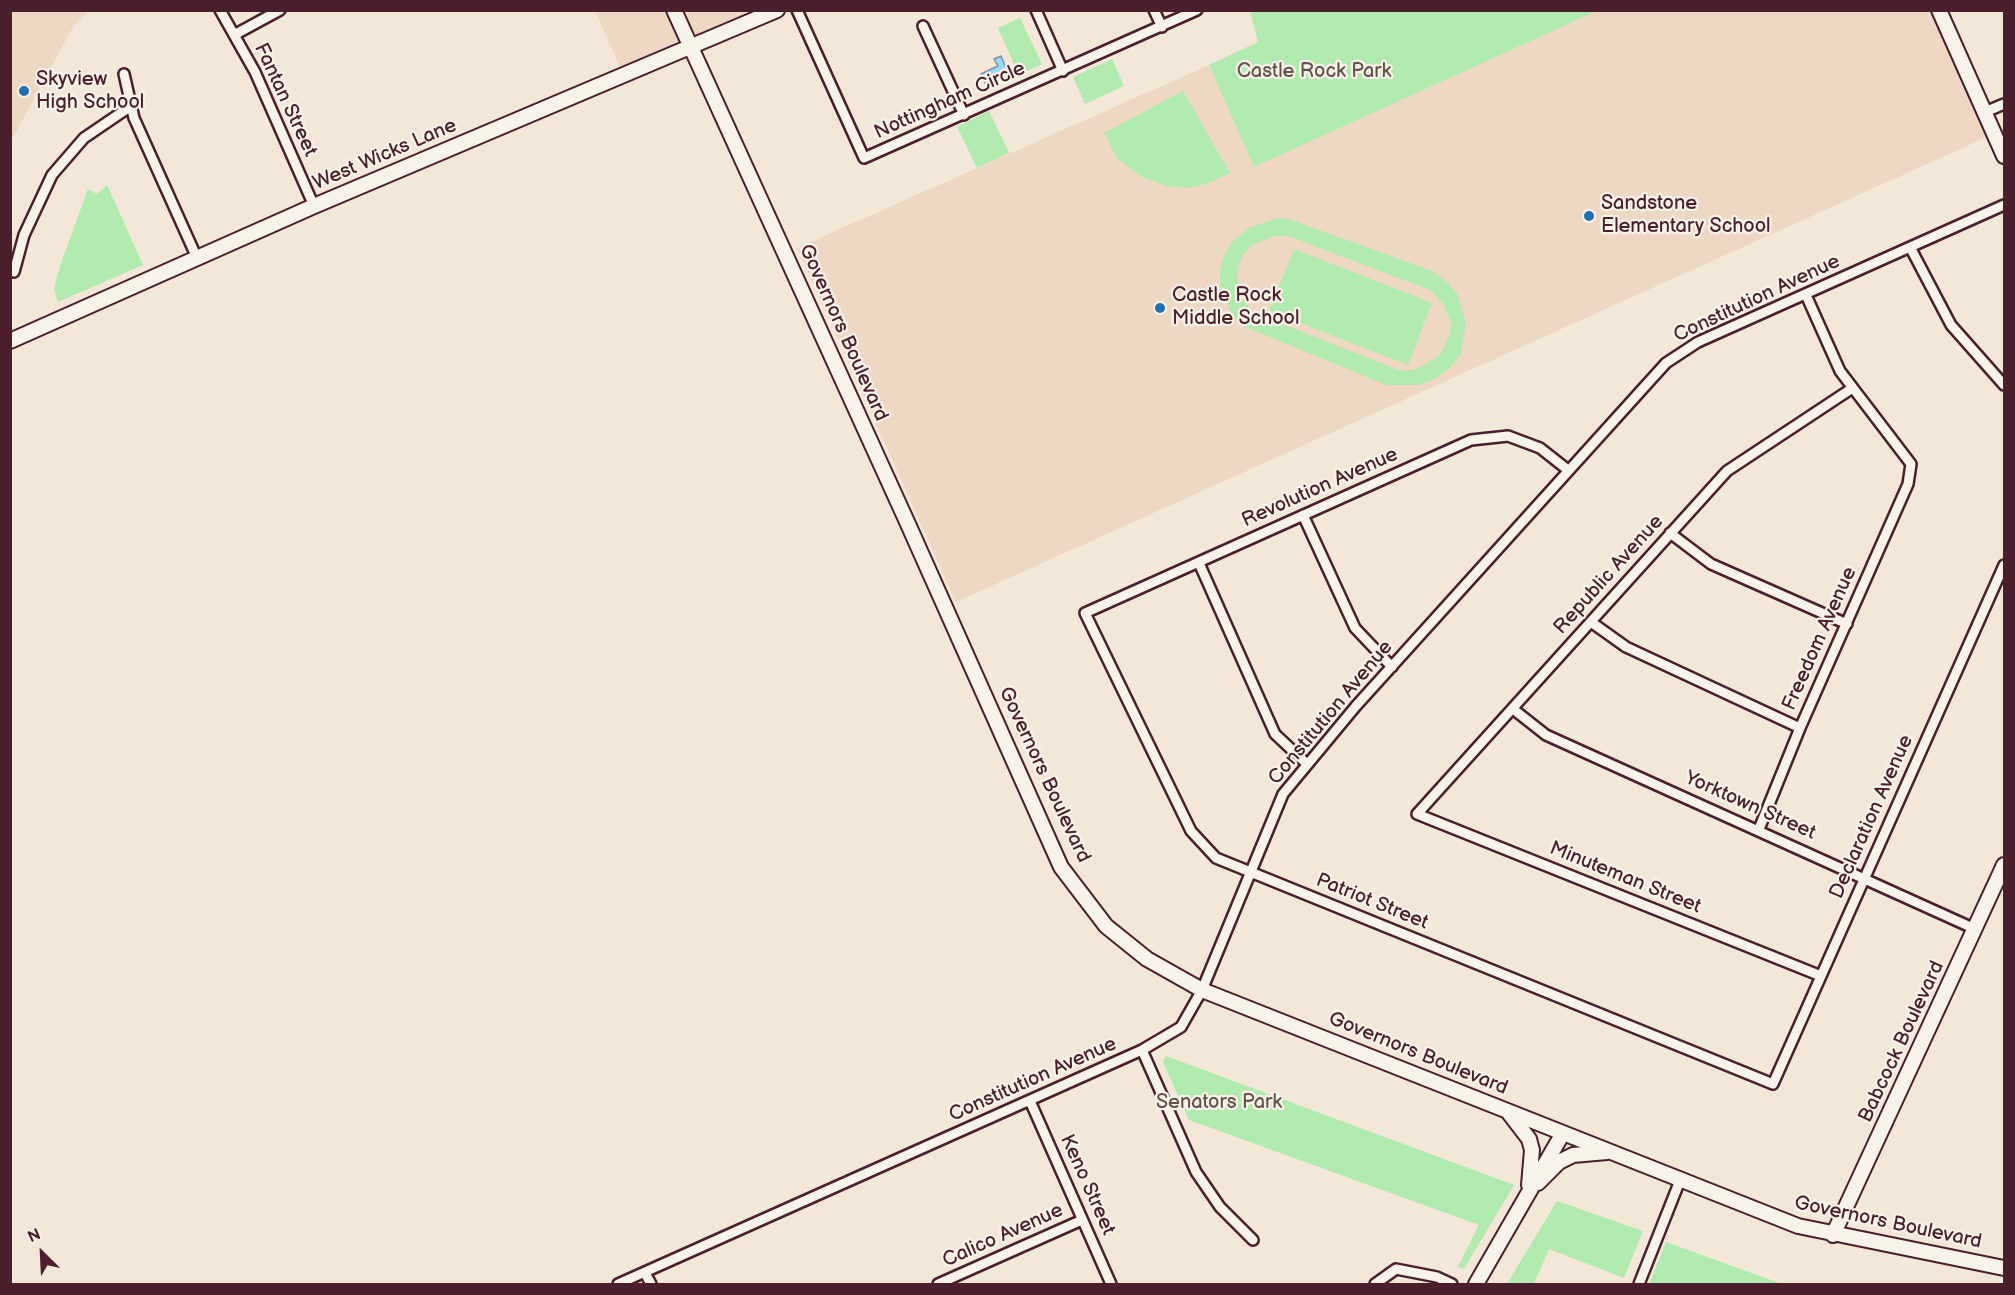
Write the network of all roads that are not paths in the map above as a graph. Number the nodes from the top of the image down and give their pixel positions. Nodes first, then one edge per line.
1 (220, 10) edge
2 (280, 10) edge
3 (674, 10) edge
4 (777, 10) edge
5 (797, 10) edge
6 (1036, 10) edge
7 (1154, 10) edge
8 (1197, 10) edge
9 (1939, 10) edge
10 (923, 26) dead end
11 (1162, 27) junction
12 (234, 35) junction
13 (691, 49) junction
14 (1063, 71) junction
15 (124, 74) dead end
16 (2004, 104) edge
17 (131, 106) junction
18 (1985, 112) junction
19 (964, 115) junction
20 (2004, 156) edge
21 (2004, 205) edge
22 (314, 206) junction
23 (1910, 247) junction
24 (197, 258) junction
25 (14, 272) dead end
26 (1806, 295) junction
27 (10, 341) edge
28 (2004, 385) edge
29 (1851, 389) junction
30 (1568, 470) junction
31 (1303, 515) junction
32 (1670, 533) junction
33 (1199, 563) junction
34 (2004, 565) edge
35 (1085, 613) joint
36 (1591, 622) junction
37 (1847, 624) junction
38 (1392, 667) junction
39 (1514, 709) junction
40 (1800, 728) junction
41 (1307, 764) junction
42 (1417, 814) joint
43 (1759, 829) junction
44 (2004, 865) edge
45 (1251, 872) junction
46 (1863, 879) junction
47 (1976, 929) junction
48 (1821, 976) junction
49 (1202, 990) junction
50 (1142, 1050) junction
51 (1773, 1083) joint
52 (1030, 1101) junction
53 (1507, 1111) junction
54 (1563, 1133) junction
55 (1610, 1151) junction
56 (1681, 1178) junction
57 (1528, 1193) junction
58 (1082, 1220) junction
59 (1833, 1235) junction
60 (1254, 1240) dead end
61 (2004, 1268) edge
62 (645, 1273) junction
63 (618, 1284) edge
64 (651, 1284) edge
65 (939, 1284) edge
66 (1111, 1284) edge
67 (1375, 1284) edge
68 (1452, 1284) edge
69 (1476, 1284) edge
70 (1639, 1284) edge

1 - 12 street, Fantan Street
2 - 12 street
3 - 13 main road, Governors Boulevard
4 - 13 main road, West Wicks Lane
5 - 19 street, Nottingham Circle
6 - 14 street
7 - 11 street
8 - 11 street, Nottingham Circle
9 - 18 main road
10 - 19 street
11 - 14 street, Nottingham Circle
12 - 22 street, Fantan Street
13 - 22 main road, West Wicks Lane
13 - 49 main road, Governors Boulevard
14 - 19 street, Nottingham Circle
15 - 17 street
16 - 18 street
17 - 24 street
17 - 25 street
18 - 20 main road
21 - 23 street, Constitution Avenue
22 - 24 main road, West Wicks Lane
23 - 26 street, Constitution Avenue
23 - 28 street
24 - 27 main road, West Wicks Lane
26 - 29 street
26 - 30 street, Constitution Avenue
29 - 32 street, Republic Avenue
29 - 37 street, Freedom Avenue
30 - 31 street, Revolution Avenue
30 - 38 street, Constitution Avenue
31 - 33 street, Revolution Avenue
31 - 38 street
32 - 36 street, Republic Avenue
32 - 37 street
33 - 35 street, Revolution Avenue
33 - 41 street
34 - 46 street, Declaration Avenue
35 - 45 street, Patriot Street
36 - 39 street, Republic Avenue
36 - 40 street
37 - 40 street, Freedom Avenue
38 - 41 street, Constitution Avenue
39 - 42 street, Republic Avenue
39 - 43 street, Yorktown Street
40 - 43 street, Freedom Avenue
41 - 45 street, Constitution Avenue
42 - 48 street, Minuteman Street
43 - 46 street, Yorktown Street
44 - 47 main road, Babcock Boulevard
45 - 49 street, Constitution Avenue
45 - 51 street, Patriot Street
46 - 47 street, Yorktown Street
46 - 48 street, Declaration Avenue
47 - 59 main road, Babcock Boulevard
48 - 51 street, Declaration Avenue
49 - 50 street, Constitution Avenue
49 - 53 main road, Governors Boulevard
50 - 52 street, Constitution Avenue
50 - 60 street
52 - 58 street, Keno Street
52 - 62 street, Constitution Avenue
53 - 54 main road, Governors Boulevard
53 - 57 main road
54 - 55 main road, Governors Boulevard
54 - 57 main road
55 - 56 main road, Governors Boulevard
55 - 57 main road
56 - 59 main road, Governors Boulevard
56 - 70 street
57 - 69 main road
58 - 65 street, Calico Avenue
58 - 66 street, Keno Street
59 - 61 main road, Governors Boulevard
62 - 63 street, Constitution Avenue
62 - 64 street
67 - 68 street

